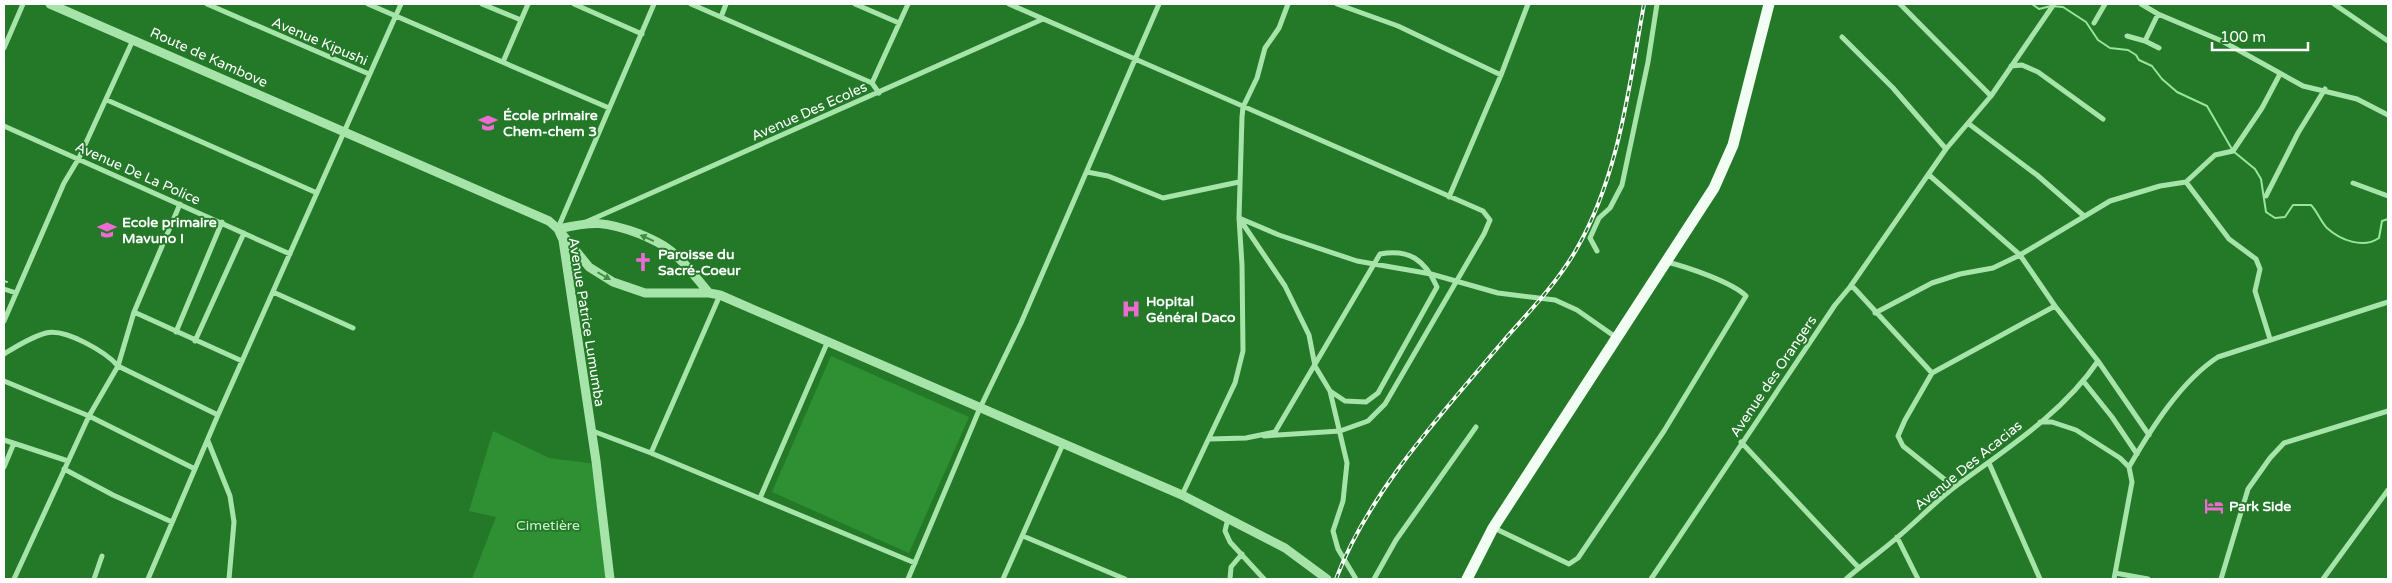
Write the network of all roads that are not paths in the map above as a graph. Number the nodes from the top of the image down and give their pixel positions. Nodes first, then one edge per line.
1 (23, 4) edge
2 (50, 4) edge
3 (207, 4) edge
4 (368, 4) edge
5 (401, 4) edge
6 (482, 4) edge
7 (528, 4) edge
8 (574, 4) edge
9 (654, 4) edge
10 (691, 4) edge
11 (726, 4) edge
12 (855, 4) edge
13 (908, 4) edge
14 (1009, 4) edge
15 (1159, 4) edge
16 (1288, 4) edge
17 (1337, 4) edge
18 (1528, 4) edge
19 (1657, 4) edge
20 (1769, 4) edge
21 (1900, 4) edge
22 (2054, 4) edge
23 (2105, 4) edge
24 (2141, 4) edge
25 (2334, 4) edge
26 (2158, 14) junction
27 (395, 16) junction
28 (721, 17) junction
29 (1043, 19) junction
30 (521, 20) junction
31 (899, 23) junction
32 (2094, 23) dead end
33 (642, 34) junction
34 (2127, 36) dead end
35 (1842, 37) dead end
36 (134, 39) junction
37 (2145, 41) junction
38 (2388, 41) edge
39 (4, 48) edge
40 (2159, 48) dead end
41 (1136, 58) junction
42 (503, 62) junction
43 (2011, 66) junction
44 (370, 74) junction
45 (2280, 74) junction
46 (1501, 75) junction
47 (872, 83) junction
48 (2325, 89) junction
49 (879, 93) junction
50 (1991, 96) junction
51 (107, 100) junction
52 (1243, 107) junction
53 (609, 108) junction
54 (2388, 115) edge
55 (2102, 119) dead end
56 (1969, 124) junction
57 (4, 126) edge
58 (344, 132) junction
59 (356, 138) joint
60 (1946, 149) junction
61 (80, 158) junction
62 (1087, 172) junction
63 (1929, 176) junction
64 (1239, 182) junction
65 (2186, 182) junction
66 (2353, 183) dead end
67 (317, 193) junction
68 (2266, 196) dead end
69 (2388, 196) edge
70 (1449, 197) junction
71 (180, 204) junction
72 (2084, 216) junction
73 (1238, 218) junction
74 (222, 222) junction
75 (583, 223) junction
76 (558, 229) junction
77 (244, 232) junction
78 (1597, 251) dead end
79 (290, 254) junction
80 (2020, 255) junction
81 (1667, 262) junction
82 (1374, 264) junction
83 (1431, 274) junction
84 (1456, 282) junction
85 (1850, 287) junction
86 (4, 289) edge
87 (273, 292) junction
88 (16, 293) junction
89 (709, 293) junction
90 (720, 295) junction
91 (2388, 302) edge
92 (2055, 306) junction
93 (134, 312) junction
94 (1875, 313) junction
95 (4, 321) edge
96 (353, 328) dead end
97 (176, 332) junction
98 (1617, 338) junction
99 (2270, 339) junction
100 (196, 341) junction
101 (828, 341) junction
102 (4, 354) edge
103 (242, 361) junction
104 (2098, 361) junction
105 (118, 366) junction
106 (1315, 366) junction
107 (1932, 374) junction
108 (4, 381) edge
109 (2084, 382) junction
110 (1330, 391) junction
111 (980, 408) junction
112 (2388, 411) edge
113 (218, 415) junction
114 (89, 416) junction
115 (2040, 422) junction
116 (1476, 428) dead end
117 (590, 430) junction
118 (1340, 431) junction
119 (2149, 435) junction
120 (1264, 436) junction
121 (1210, 439) junction
122 (4, 440) edge
123 (208, 440) junction
124 (1741, 442) junction
125 (14, 443) junction
126 (1063, 444) junction
127 (651, 453) junction
128 (2137, 454) junction
129 (68, 461) junction
130 (1989, 462) junction
131 (4, 466) edge
132 (2129, 467) junction
133 (64, 469) junction
134 (195, 469) junction
135 (1954, 486) junction
136 (2388, 490) edge
137 (1182, 495) junction
138 (760, 498) junction
139 (1228, 518) junction
140 (172, 522) junction
141 (1493, 528) junction
142 (1023, 536) junction
143 (1897, 538) junction
144 (1242, 554) junction
145 (102, 556) dead end
146 (915, 562) junction
147 (1859, 568) junction
148 (2114, 576) edge
149 (229, 577) edge
150 (14, 579) edge
151 (94, 579) edge
152 (148, 579) edge
153 (224, 579) edge
154 (610, 579) edge
155 (908, 579) edge
156 (1004, 579) edge
157 (1125, 579) edge
158 (1230, 579) edge
159 (1264, 579) edge
160 (1327, 579) edge
161 (1356, 579) edge
162 (1374, 579) edge
163 (1467, 579) edge
164 (1651, 579) edge
165 (1846, 579) edge
166 (1918, 579) edge
167 (2040, 579) edge
168 (2148, 579) edge
169 (2221, 579) edge
170 (2323, 579) edge

1 - 39 street
2 - 36 street, Route de Kambove
3 - 44 street, Avenue Kipushi
4 - 27 street
5 - 27 street
6 - 30 street
7 - 30 street
8 - 33 street
9 - 33 street
10 - 28 street
11 - 28 street
12 - 31 street
13 - 31 street
14 - 29 street
15 - 41 street
16 - 52 street
17 - 46 street
18 - 46 street
19 - 78 street
20 - 81 highway
21 - 50 street
22 - 43 street, Avenue des Orangers
23 - 32 street
24 - 26 street
25 - 38 street
26 - 37 street
26 - 45 street
27 - 42 street
27 - 44 street
28 - 47 street
29 - 41 street
29 - 49 street, Avenue Des Ecoles
30 - 42 street
31 - 47 street
33 - 53 street
34 - 37 street
35 - 60 street
36 - 51 street
36 - 58 street, Route de Kambove
37 - 40 street
41 - 52 street
41 - 62 street
42 - 53 street
43 - 50 street, Avenue des Orangers
43 - 55 street
44 - 58 street
45 - 48 street
45 - 65 street
46 - 70 street
47 - 49 street
48 - 54 street
48 - 68 street
49 - 75 street, Avenue Des Ecoles
50 - 56 street, Avenue des Orangers
51 - 61 street
51 - 67 street
52 - 64 street
52 - 70 street
53 - 76 street
56 - 60 street, Avenue des Orangers
56 - 72 street
57 - 61 street, Avenue De La Police
58 - 59 street, Route de Kambove
58 - 67 street
59 - 76 street, Avenue Patrice Lumumba
60 - 63 street, Avenue des Orangers
61 - 71 street, Avenue De La Police
61 - 88 street
62 - 64 street
62 - 111 street
63 - 80 street
63 - 85 street, Avenue des Orangers
64 - 73 street
65 - 72 street
65 - 99 street
66 - 69 street
67 - 79 street
70 - 84 street
71 - 74 street, Avenue De La Police
71 - 93 street
72 - 80 street
73 - 82 street
73 - 106 street
73 - 121 street
74 - 77 street, Avenue De La Police
74 - 97 street
75 - 76 street
89 -> 75 street
76 -> 89 street
76 - 117 street, Avenue Patrice Lumumba
77 - 79 street, Avenue De La Police
77 - 100 street
79 - 87 street
80 - 92 street
80 - 94 street
81 - 98 highway
81 - 141 street
82 - 83 street
82 - 83 street
82 - 106 street
83 - 84 street
83 - 110 street
84 - 98 street
84 - 118 street
85 - 94 street
85 - 124 street, Avenue des Orangers
86 - 88 street
87 - 96 street
87 - 103 street
88 - 95 street
89 - 90 street
90 - 101 street
90 - 127 street
91 - 99 street
92 - 104 street
92 - 107 street
93 - 97 street
93 - 105 street
94 - 107 street
97 - 100 street
98 - 141 highway
99 - 119 street
100 - 103 street
101 - 111 street
101 - 138 street
102 - 105 street
103 - 113 street
104 - 109 street, Avenue Des Acacias
104 - 119 street
105 - 113 street
105 - 114 street
106 - 110 street
106 - 120 street
107 - 135 street
108 - 114 street
109 - 115 street, Avenue Des Acacias
109 - 128 street
110 - 118 street
111 - 126 street
111 - 146 street
112 - 169 street
113 - 123 street
114 - 129 street
114 - 134 street
115 - 130 street, Avenue Des Acacias
115 - 132 street
116 - 162 street
117 - 127 street
117 - 154 street, Avenue Patrice Lumumba
118 - 120 street
118 - 161 street
119 - 128 street
120 - 121 street
121 - 137 street
122 - 125 street
123 - 134 street
123 - 149 street
124 - 147 street
124 - 164 street, Avenue des Orangers
125 - 129 street
125 - 131 street
126 - 137 street
126 - 142 street
127 - 138 street
128 - 132 street
129 - 133 street
130 - 135 street, Avenue Des Acacias
130 - 167 street
132 - 148 street
133 - 140 street
133 - 150 street
134 - 140 street
135 - 143 street, Avenue Des Acacias
136 - 170 street
137 - 139 street
138 - 146 street
139 - 144 street
139 - 160 street
140 - 152 street
141 - 163 highway
142 - 156 street
142 - 157 street
143 - 147 street, Avenue Des Acacias
143 - 166 street
144 - 158 street
144 - 159 street
145 - 151 street
146 - 155 street
147 - 165 street, Avenue Des Acacias
148 - 168 street
149 - 153 street

